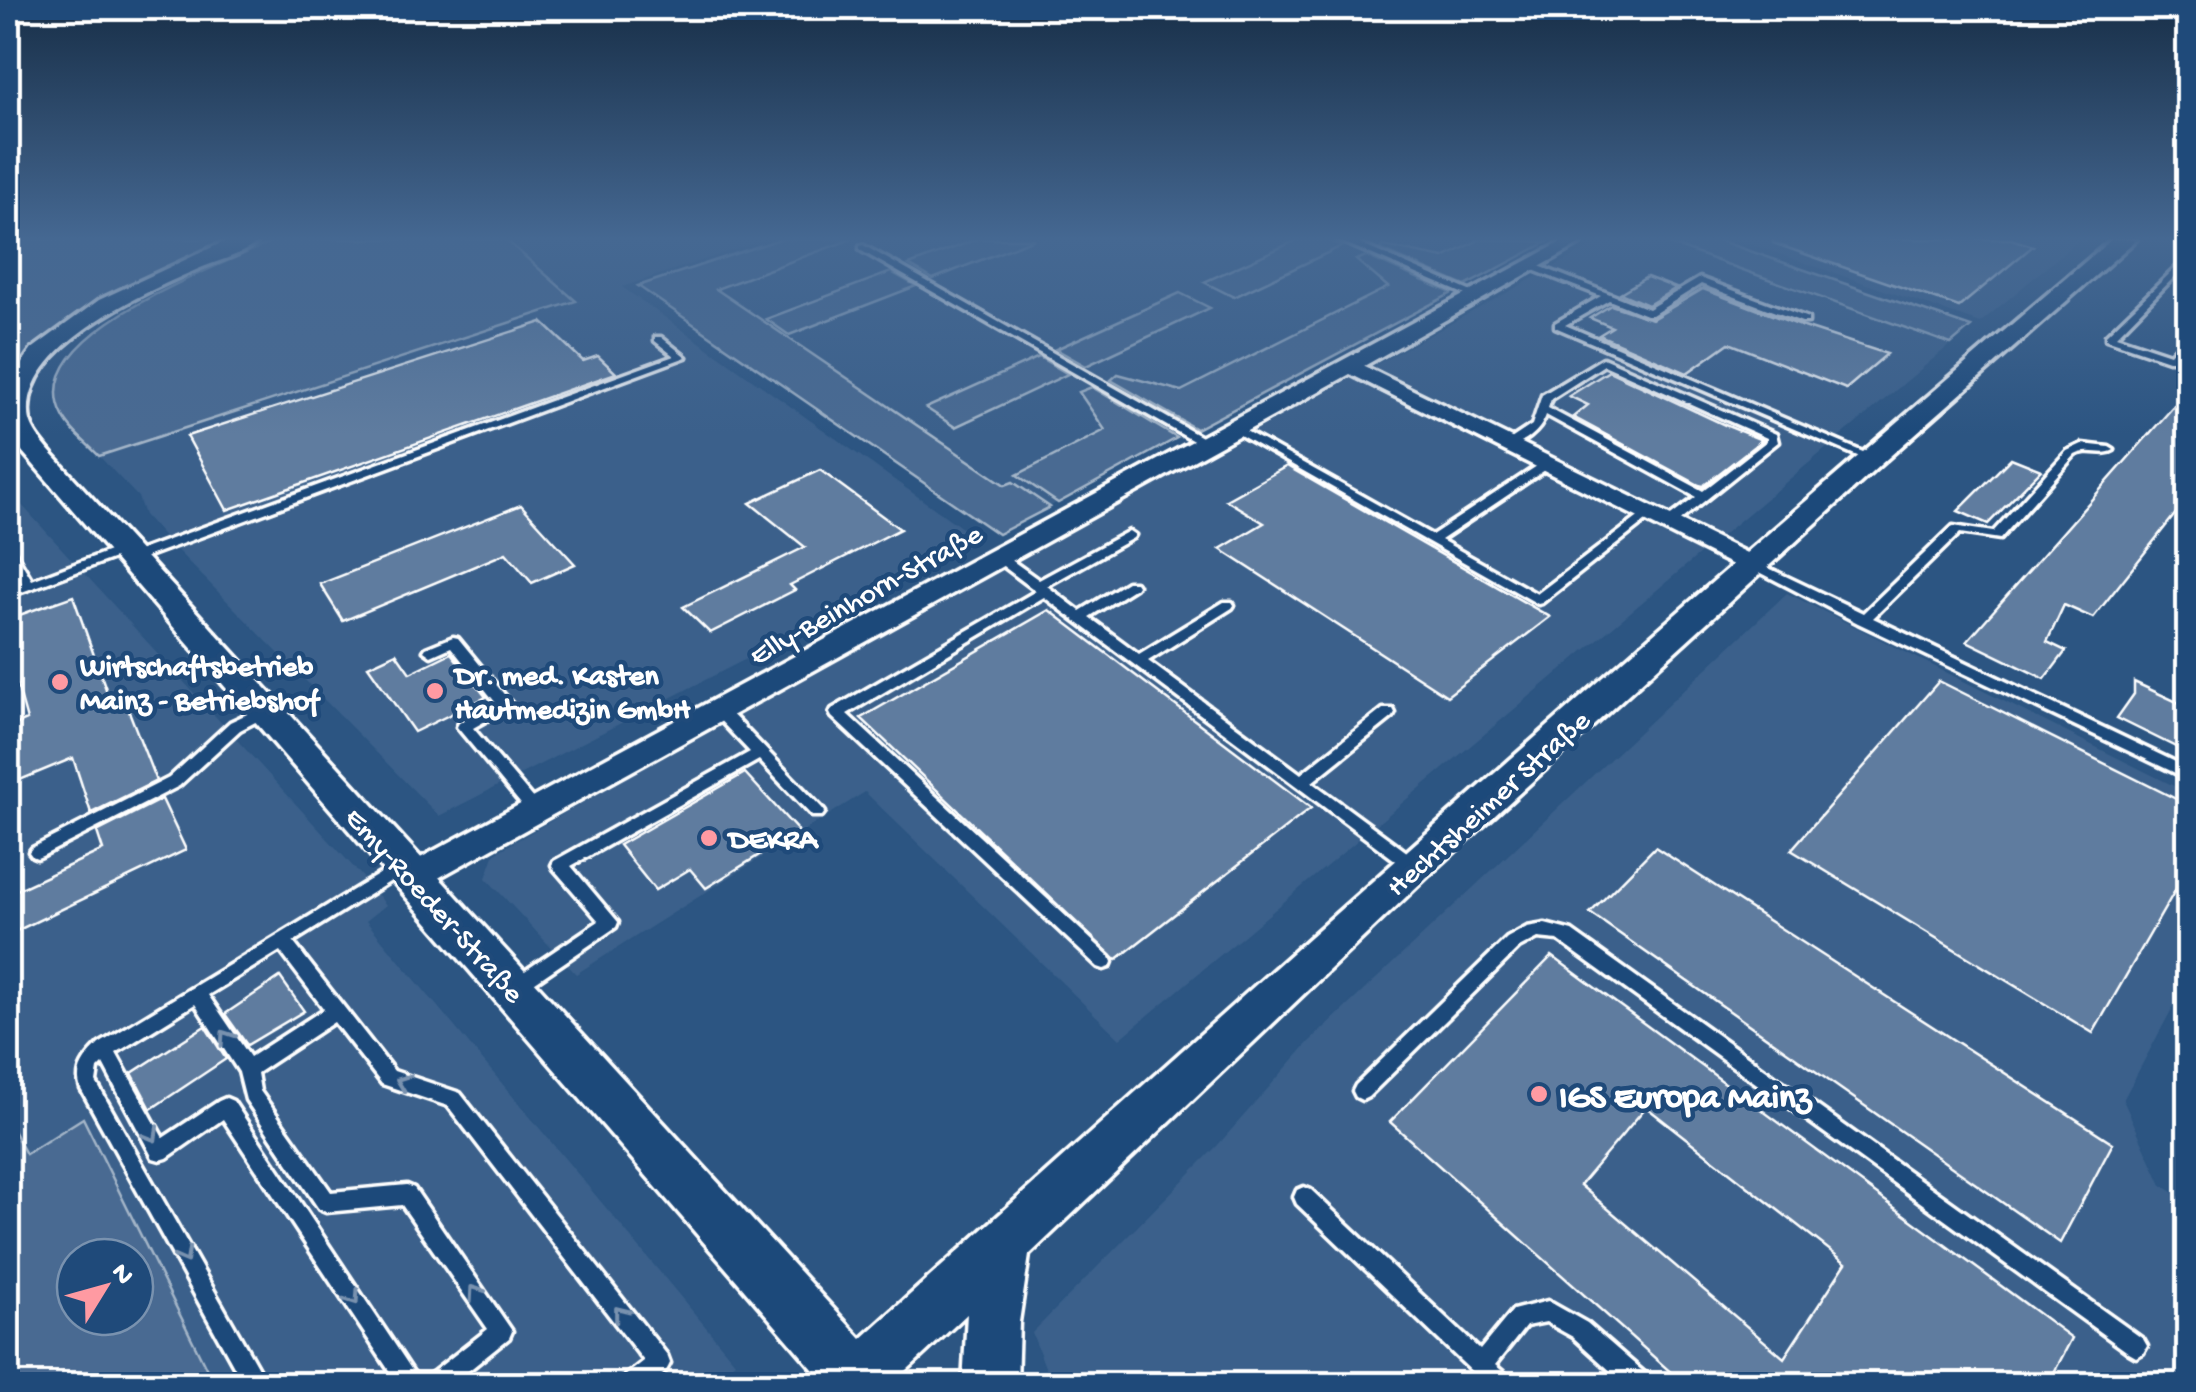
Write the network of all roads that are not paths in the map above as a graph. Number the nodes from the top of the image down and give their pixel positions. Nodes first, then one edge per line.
1 (110, 304) edge
2 (961, 304) edge
3 (1462, 304) edge
4 (1594, 304) edge
5 (1628, 304) edge
6 (1665, 304) edge
7 (1761, 304) edge
8 (2051, 304) edge
9 (2142, 304) edge
10 (1805, 320) dead end
11 (658, 339) dead end
12 (2188, 340) edge
13 (1349, 366) junction
14 (1542, 409) junction
15 (13, 427) edge
16 (1235, 428) junction
17 (1206, 444) junction
18 (1508, 445) junction
19 (2109, 450) dead end
20 (1871, 458) junction
21 (1547, 464) junction
22 (1704, 496) junction
23 (1659, 519) junction
24 (1129, 535) dead end
25 (1432, 540) junction
26 (8, 550) edge
27 (128, 554) junction
28 (999, 557) junction
29 (1754, 566) junction
30 (29, 585) junction
31 (1132, 585) dead end
32 (1041, 589) junction
33 (8, 593) edge
34 (1228, 605) dead end
35 (1080, 618) junction
36 (1863, 620) junction
37 (431, 651) dead end
38 (1138, 661) junction
39 (265, 710) junction
40 (719, 710) junction
41 (1388, 712) dead end
42 (760, 753) junction
43 (2188, 774) edge
44 (1301, 782) junction
45 (535, 810) junction
46 (817, 812) dead end
47 (37, 852) dead end
48 (1414, 866) junction
49 (406, 872) junction
50 (282, 941) junction
51 (1104, 962) dead end
52 (512, 990) junction
53 (197, 993) junction
54 (337, 1010) junction
55 (104, 1050) junction
56 (248, 1069) junction
57 (1362, 1091) dead end
58 (1304, 1197) dead end
59 (1005, 1246) junction
60 (2136, 1346) dead end
61 (1480, 1366) junction
62 (859, 1382) edge
63 (256, 1384) edge
64 (410, 1384) edge
65 (436, 1384) edge
66 (634, 1384) edge
67 (990, 1384) edge
68 (1500, 1384) edge
69 (1640, 1384) edge

1 - 15 street, Emy-Roeder-Straße
2 - 17 lane
3 - 13 street, Elly-Beinhorn-Straße
4 - 20 lane
5 - 6 lane
7 - 10 lane
8 - 20 street, Hechtsheimer Straße
9 - 12 lane
11 - 27 lane
13 - 16 street, Elly-Beinhorn-Straße
13 - 18 street
14 - 18 lane
14 - 22 lane
14 - 22 lane
15 - 27 street, Emy-Roeder-Straße
16 - 17 street, Elly-Beinhorn-Straße
16 - 25 lane
17 - 28 street, Elly-Beinhorn-Straße
18 - 21 street
19 - 36 lane
20 - 29 street, Hechtsheimer Straße
21 - 23 street
21 - 25 lane
22 - 23 lane
23 - 25 lane
23 - 29 street
24 - 32 lane
26 - 30 lane
27 - 30 lane
27 - 39 street, Emy-Roeder-Straße
28 - 32 lane
28 - 40 street, Elly-Beinhorn-Straße
29 - 36 lane
29 - 48 street, Hechtsheimer Straße
30 - 33 lane
31 - 35 lane
32 - 35 lane
32 - 51 lane
34 - 38 lane
35 - 38 lane
36 - 43 lane
37 - 45 lane
38 - 44 lane
39 - 47 lane
39 - 49 street, Emy-Roeder-Straße
40 - 42 lane
40 - 45 street, Elly-Beinhorn-Straße
41 - 44 lane
42 - 46 lane
42 - 52 lane
44 - 48 lane
45 - 49 street, Elly-Beinhorn-Straße
48 - 59 street, Hechtsheimer Straße
49 - 50 lane
49 - 52 street, Emy-Roeder-Straße
50 - 53 lane
50 - 54 lane
52 - 62 street, Emy-Roeder-Straße
53 - 55 lane
56 -> 53 lane
54 - 56 lane
66 -> 54 lane
55 -> 63 lane
55 -> 64 lane
65 -> 56 lane
57 - 60 lane
58 - 61 lane
59 - 62 street, Hechtsheimer Straße
59 - 67 street
61 - 68 lane
61 - 69 lane

